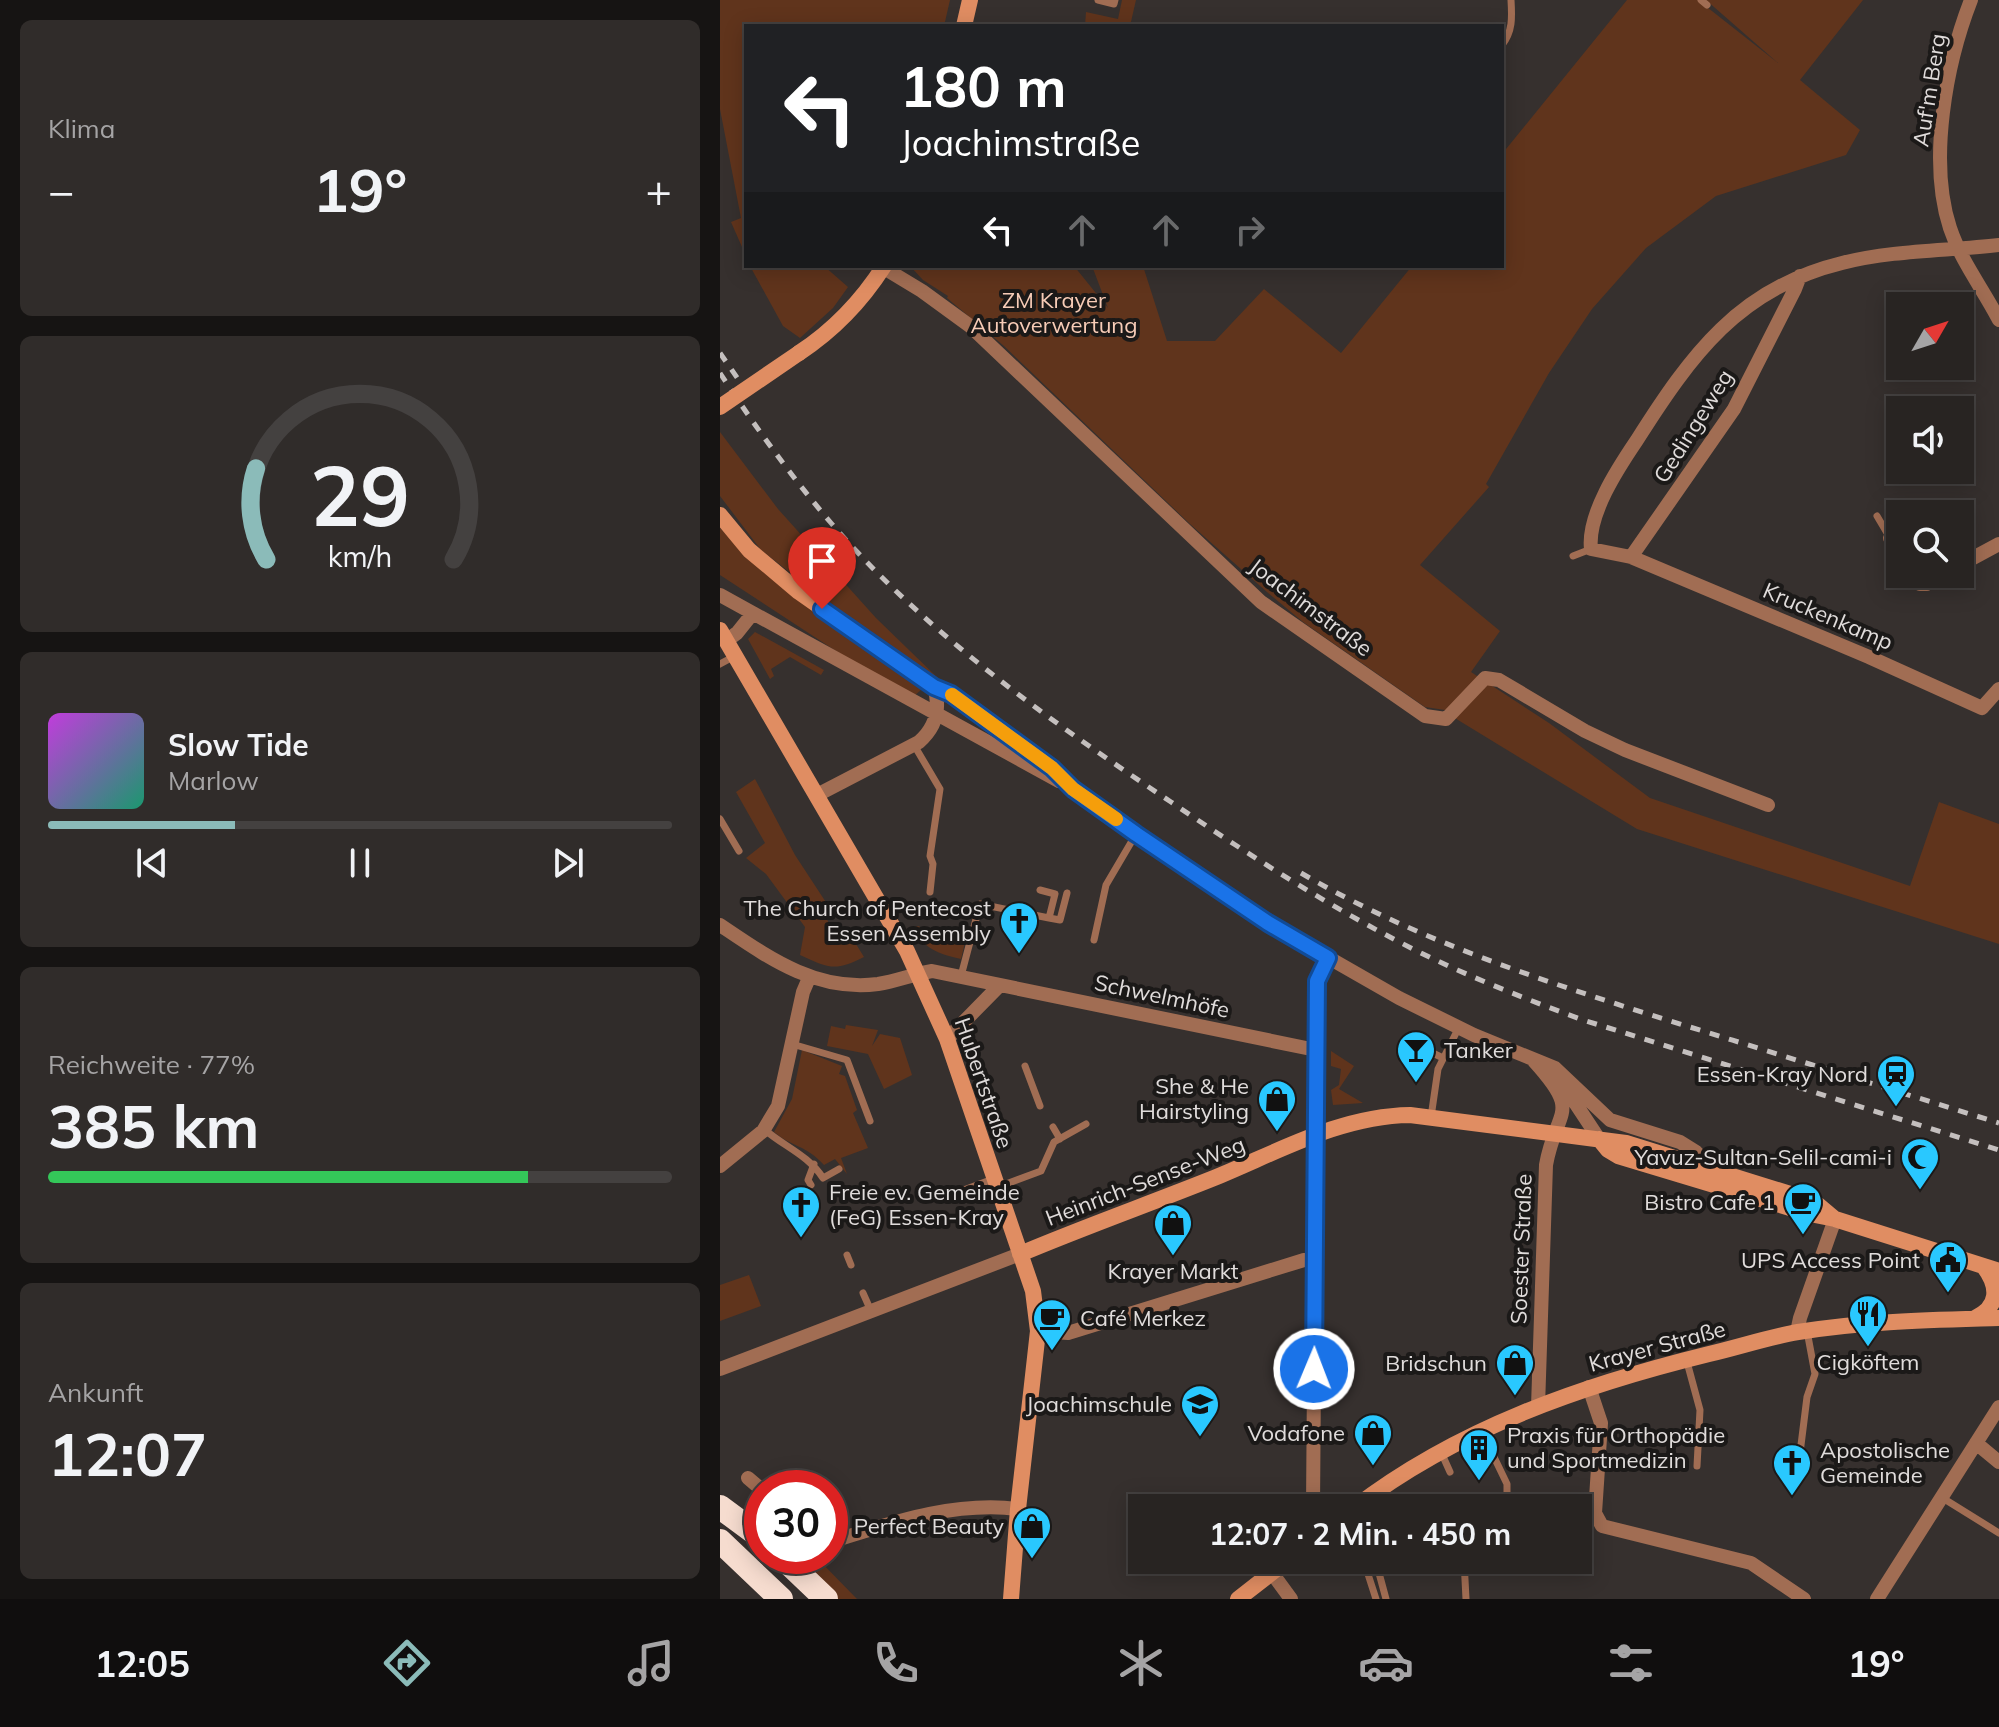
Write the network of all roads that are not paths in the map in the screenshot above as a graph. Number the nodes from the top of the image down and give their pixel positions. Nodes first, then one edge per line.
1 (970, 0) edge
2 (1098, 0) edge
3 (1115, 0) edge
4 (1511, 0) edge
5 (1971, 0) edge
6 (964, 24) edge
7 (1504, 42) edge
8 (1999, 245) edge
9 (1958, 250) junction
10 (883, 268) edge
11 (886, 268) edge
12 (1800, 276) junction
13 (1999, 320) edge
14 (720, 407) edge
15 (720, 515) edge
16 (1877, 516) dead end
17 (1886, 531) edge
18 (1999, 544) edge
19 (1591, 549) junction
20 (1573, 556) dead end
21 (1631, 557) junction
22 (1974, 557) edge
23 (720, 595) edge
24 (753, 613) junction
25 (727, 646) edge
26 (720, 664) edge
27 (934, 687) junction
28 (1999, 689) edge
29 (937, 717) junction
30 (914, 745) junction
31 (1073, 789) junction
32 (817, 795) junction
33 (1768, 805) dead end
34 (721, 824) edge
35 (1136, 834) junction
36 (739, 851) dead end
37 (1040, 890) dead end
38 (930, 892) dead end
39 (1067, 893) dead end
40 (1049, 918) junction
41 (720, 925) edge
42 (1094, 940) dead end
43 (1328, 958) junction
44 (918, 973) junction
45 (809, 978) junction
46 (960, 978) junction
47 (999, 986) junction
48 (1459, 1027) junction
49 (947, 1039) junction
50 (1406, 1040) dead end
51 (792, 1044) junction
52 (1316, 1050) junction
53 (1443, 1058) junction
54 (1531, 1058) junction
55 (1025, 1066) dead end
56 (1040, 1106) dead end
57 (1600, 1111) joint
58 (1431, 1117) junction
59 (870, 1121) dead end
60 (1086, 1124) dead end
61 (1053, 1127) dead end
62 (765, 1130) junction
63 (1556, 1134) junction
64 (1315, 1135) junction
65 (1060, 1139) junction
66 (1599, 1139) junction
67 (814, 1164) junction
68 (720, 1166) edge
69 (839, 1169) dead end
70 (1713, 1170) junction
71 (995, 1183) junction
72 (811, 1185) dead end
73 (945, 1197) dead end
74 (1835, 1219) junction
75 (1020, 1254) junction
76 (847, 1255) dead end
77 (1316, 1259) junction
78 (851, 1265) dead end
79 (1994, 1271) edge
80 (863, 1293) dead end
81 (871, 1311) junction
82 (1999, 1318) edge
83 (1972, 1319) junction
84 (1045, 1327) junction
85 (1802, 1332) junction
86 (1686, 1360) junction
87 (720, 1369) edge
88 (1589, 1387) junction
89 (1538, 1407) junction
90 (1999, 1407) edge
91 (1481, 1430) junction
92 (1976, 1443) junction
93 (1440, 1451) junction
94 (1999, 1462) edge
95 (1697, 1466) dead end
96 (1798, 1469) dead end
97 (1450, 1472) dead end
98 (1313, 1494) edge
99 (1375, 1494) edge
100 (1506, 1494) edge
101 (1941, 1497) junction
102 (720, 1507) edge
103 (1018, 1509) junction
104 (744, 1525) edge
105 (1999, 1533) edge
106 (848, 1536) edge
107 (720, 1541) edge
108 (800, 1574) edge
109 (1271, 1574) edge
110 (1273, 1574) edge
111 (1368, 1574) edge
112 (1379, 1574) edge
113 (1465, 1574) edge
114 (781, 1599) edge
115 (826, 1599) edge
116 (1011, 1599) edge
117 (1238, 1599) edge
118 (1291, 1599) edge
119 (1376, 1599) edge
120 (1386, 1599) edge
121 (1466, 1599) edge
122 (1804, 1599) edge
123 (1877, 1599) edge

1 - 6 main road
2 - 3 lane
4 - 7 lane
5 - 9 street, Auf'm Berg
8 - 9 street, Gedingeweg
9 - 12 street, Gedingeweg
9 - 13 street, Auf'm Berg
10 - 14 main road, Joachimstraße, bridge
11 - 33 street, Joachimstraße
12 - 19 street, Gedingeweg
12 - 21 street, Gedingeweg
15 - 27 main road
16 - 17 lane
18 - 22 street
19 - 20 lane
19 - 21 street
21 - 28 street, Kruckenkamp
23 - 24 street
24 - 25 street
24 - 29 street
25 - 26 lane
25 - 32 main road, Hubertstraße
27 - 29 street
27 - 31 street
29 - 30 street
29 - 31 street
30 - 32 street
30 - 38 lane
31 - 35 street
32 - 44 main road, Hubertstraße
34 - 36 lane
35 - 42 lane
35 - 43 street
37 - 40 lane
39 - 40 lane
40 - 46 lane
41 - 45 street
43 - 48 street, Soester Straße
43 - 52 street
44 - 45 street
44 - 46 street, Schwelmhöfe
44 - 49 main road, Hubertstraße
45 - 51 street
46 - 47 street, Schwelmhöfe
47 - 49 street
47 - 52 street, Schwelmhöfe
48 - 53 lane
48 - 54 street, Soester Straße
49 - 71 main road, Hubertstraße
50 - 53 lane
51 - 59 lane
51 - 62 street
52 - 64 street
53 - 58 lane
54 - 57 street, Soester Straße
54 - 63 street, Soester Straße
54 - 66 street, Soester Straße
55 - 56 lane
57 - 70 street, Heinrich-Sense-Weg
58 - 63 main road, Heinrich-Sense-Weg
58 - 64 main road, Heinrich-Sense-Weg
60 - 65 lane
61 - 65 lane
62 - 67 lane
62 - 68 street
63 - 66 main road, Heinrich-Sense-Weg
63 - 89 street, Soester Straße
64 - 75 main road, Heinrich-Sense-Weg
64 - 77 street
65 - 71 lane
66 - 70 main road, Heinrich-Sense-Weg
66 - 74 main road, Heinrich-Sense-Weg
67 - 69 lane
67 - 72 lane
70 - 74 main road, Heinrich-Sense-Weg
71 - 73 lane
71 - 75 main road, Hubertstraße
74 - 79 main road, Heinrich-Sense-Weg
74 - 85 street
75 - 81 street, Heinrich-Sense-Weg
75 - 84 main road, Hubertstraße
76 - 78 lane
77 - 84 street
77 - 98 street
79 - 83 main road
80 - 81 lane
81 - 87 street, Heinrich-Sense-Weg
82 - 83 main road, Krayer Straße
83 - 85 main road, Krayer Straße
84 - 103 main road, Hubertstraße
85 - 86 main road, Krayer Straße
85 - 96 lane
86 - 88 main road, Krayer Straße
86 - 95 lane
88 - 89 main road, Krayer Straße
88 - 122 street
89 - 91 main road, Krayer Straße
90 - 92 street
91 - 93 main road, Krayer Straße
91 - 100 lane
92 - 94 street
92 - 101 street
93 - 97 lane
93 - 99 main road, Krayer Straße
101 - 105 lane
101 - 123 street
102 - 104 highway
103 - 106 street
103 - 116 main road, Hubertstraße
107 - 114 highway
108 - 115 highway
109 - 117 main road
110 - 118 street
111 - 119 lane
112 - 120 lane
113 - 121 lane

